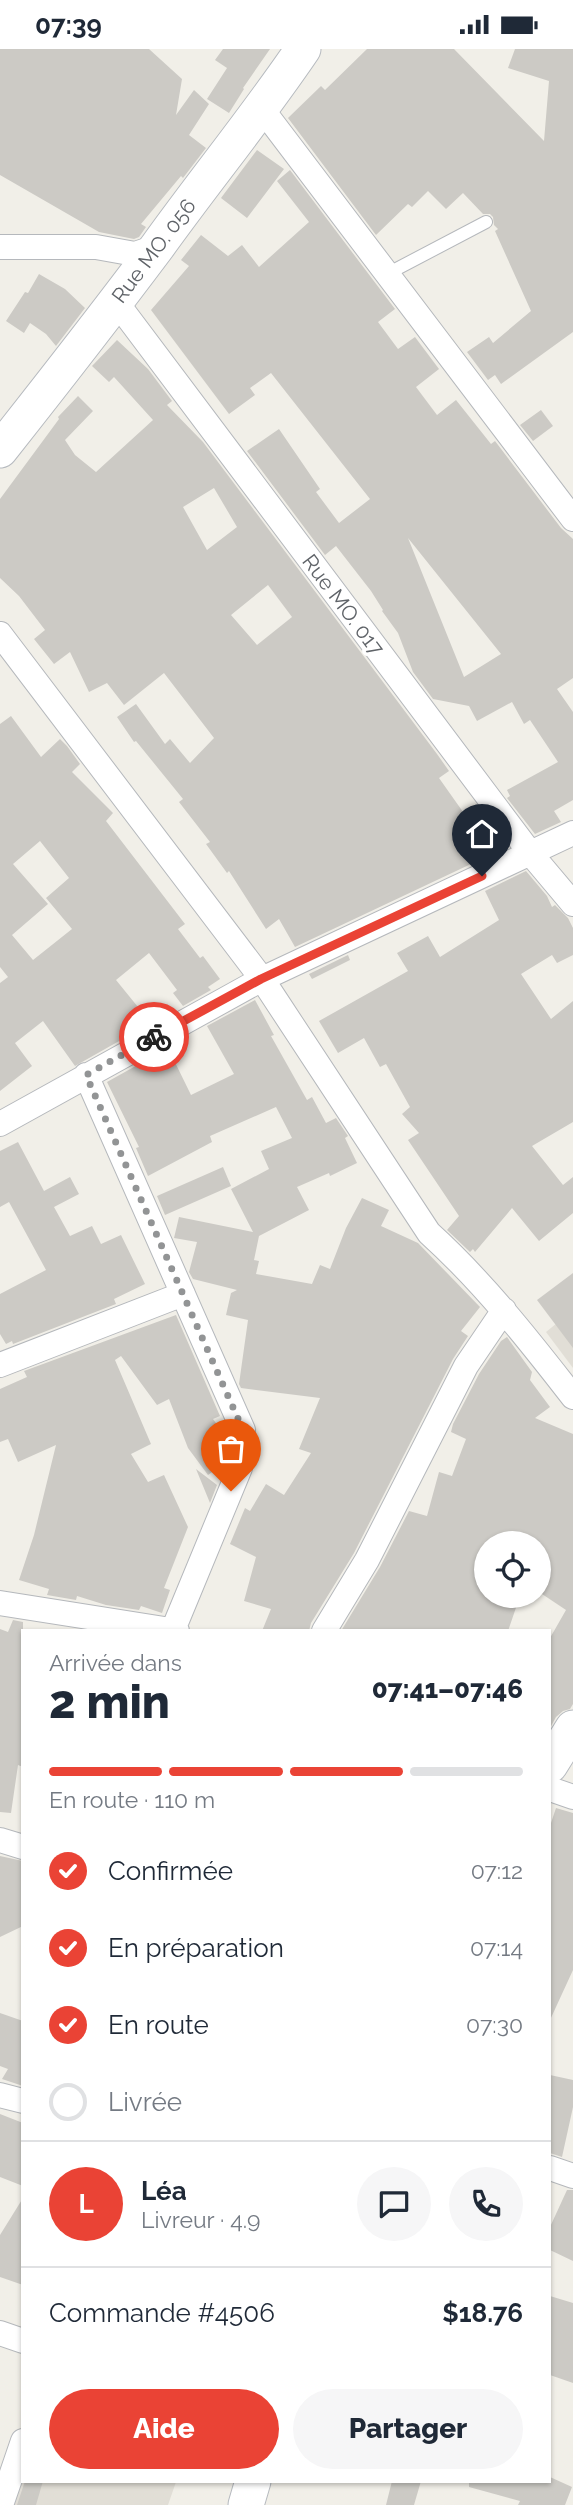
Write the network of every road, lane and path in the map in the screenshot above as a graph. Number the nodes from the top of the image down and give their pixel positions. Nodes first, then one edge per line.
1 (303, 49) edge
2 (262, 109) junction
3 (486, 222) dead end
4 (0, 247) edge
5 (156, 247) junction
6 (387, 274) junction
7 (117, 303) junction
8 (0, 450) edge
9 (573, 519) edge
10 (0, 634) edge
11 (573, 833) edge
12 (531, 854) junction
13 (573, 904) edge
14 (261, 979) junction
15 (86, 1075) junction
16 (0, 1124) edge
17 (183, 1294) junction
18 (504, 1310) junction
19 (0, 1365) edge
20 (573, 1397) edge
21 (0, 1603) edge
22 (169, 1629) edge
23 (175, 1629) edge
24 (325, 1629) edge
25 (573, 1728) edge
26 (551, 1763) edge
27 (551, 1789) edge
28 (573, 1797) edge
29 (0, 1840) edge
30 (21, 1846) edge
31 (0, 2095) edge
32 (21, 2100) edge
33 (551, 2168) edge
34 (573, 2176) edge
35 (0, 2333) edge
36 (21, 2340) edge
37 (21, 2447) edge
38 (252, 2483) edge
39 (1, 2505) edge
40 (246, 2505) edge

1 - 2 street, Rue MO. 056
2 - 5 street, Rue MO. 056
2 - 6 street
3 - 6 lane
4 - 5 street
5 - 7 street, Rue MO. 056
6 - 9 street
7 - 8 street, Rue MO. 056
7 - 12 street, Rue MO. 017
10 - 14 street
11 - 12 street
12 - 13 street, Rue MO. 017
12 - 14 street
14 - 15 street
14 - 18 street
15 - 16 street
15 - 17 street
17 - 19 street
17 - 23 street
18 - 20 street
18 - 24 street
21 - 22 street
25 - 26 street
27 - 28 street
29 - 30 street
31 - 32 street
33 - 34 street
35 - 36 street
37 - 39 street
38 - 40 street

